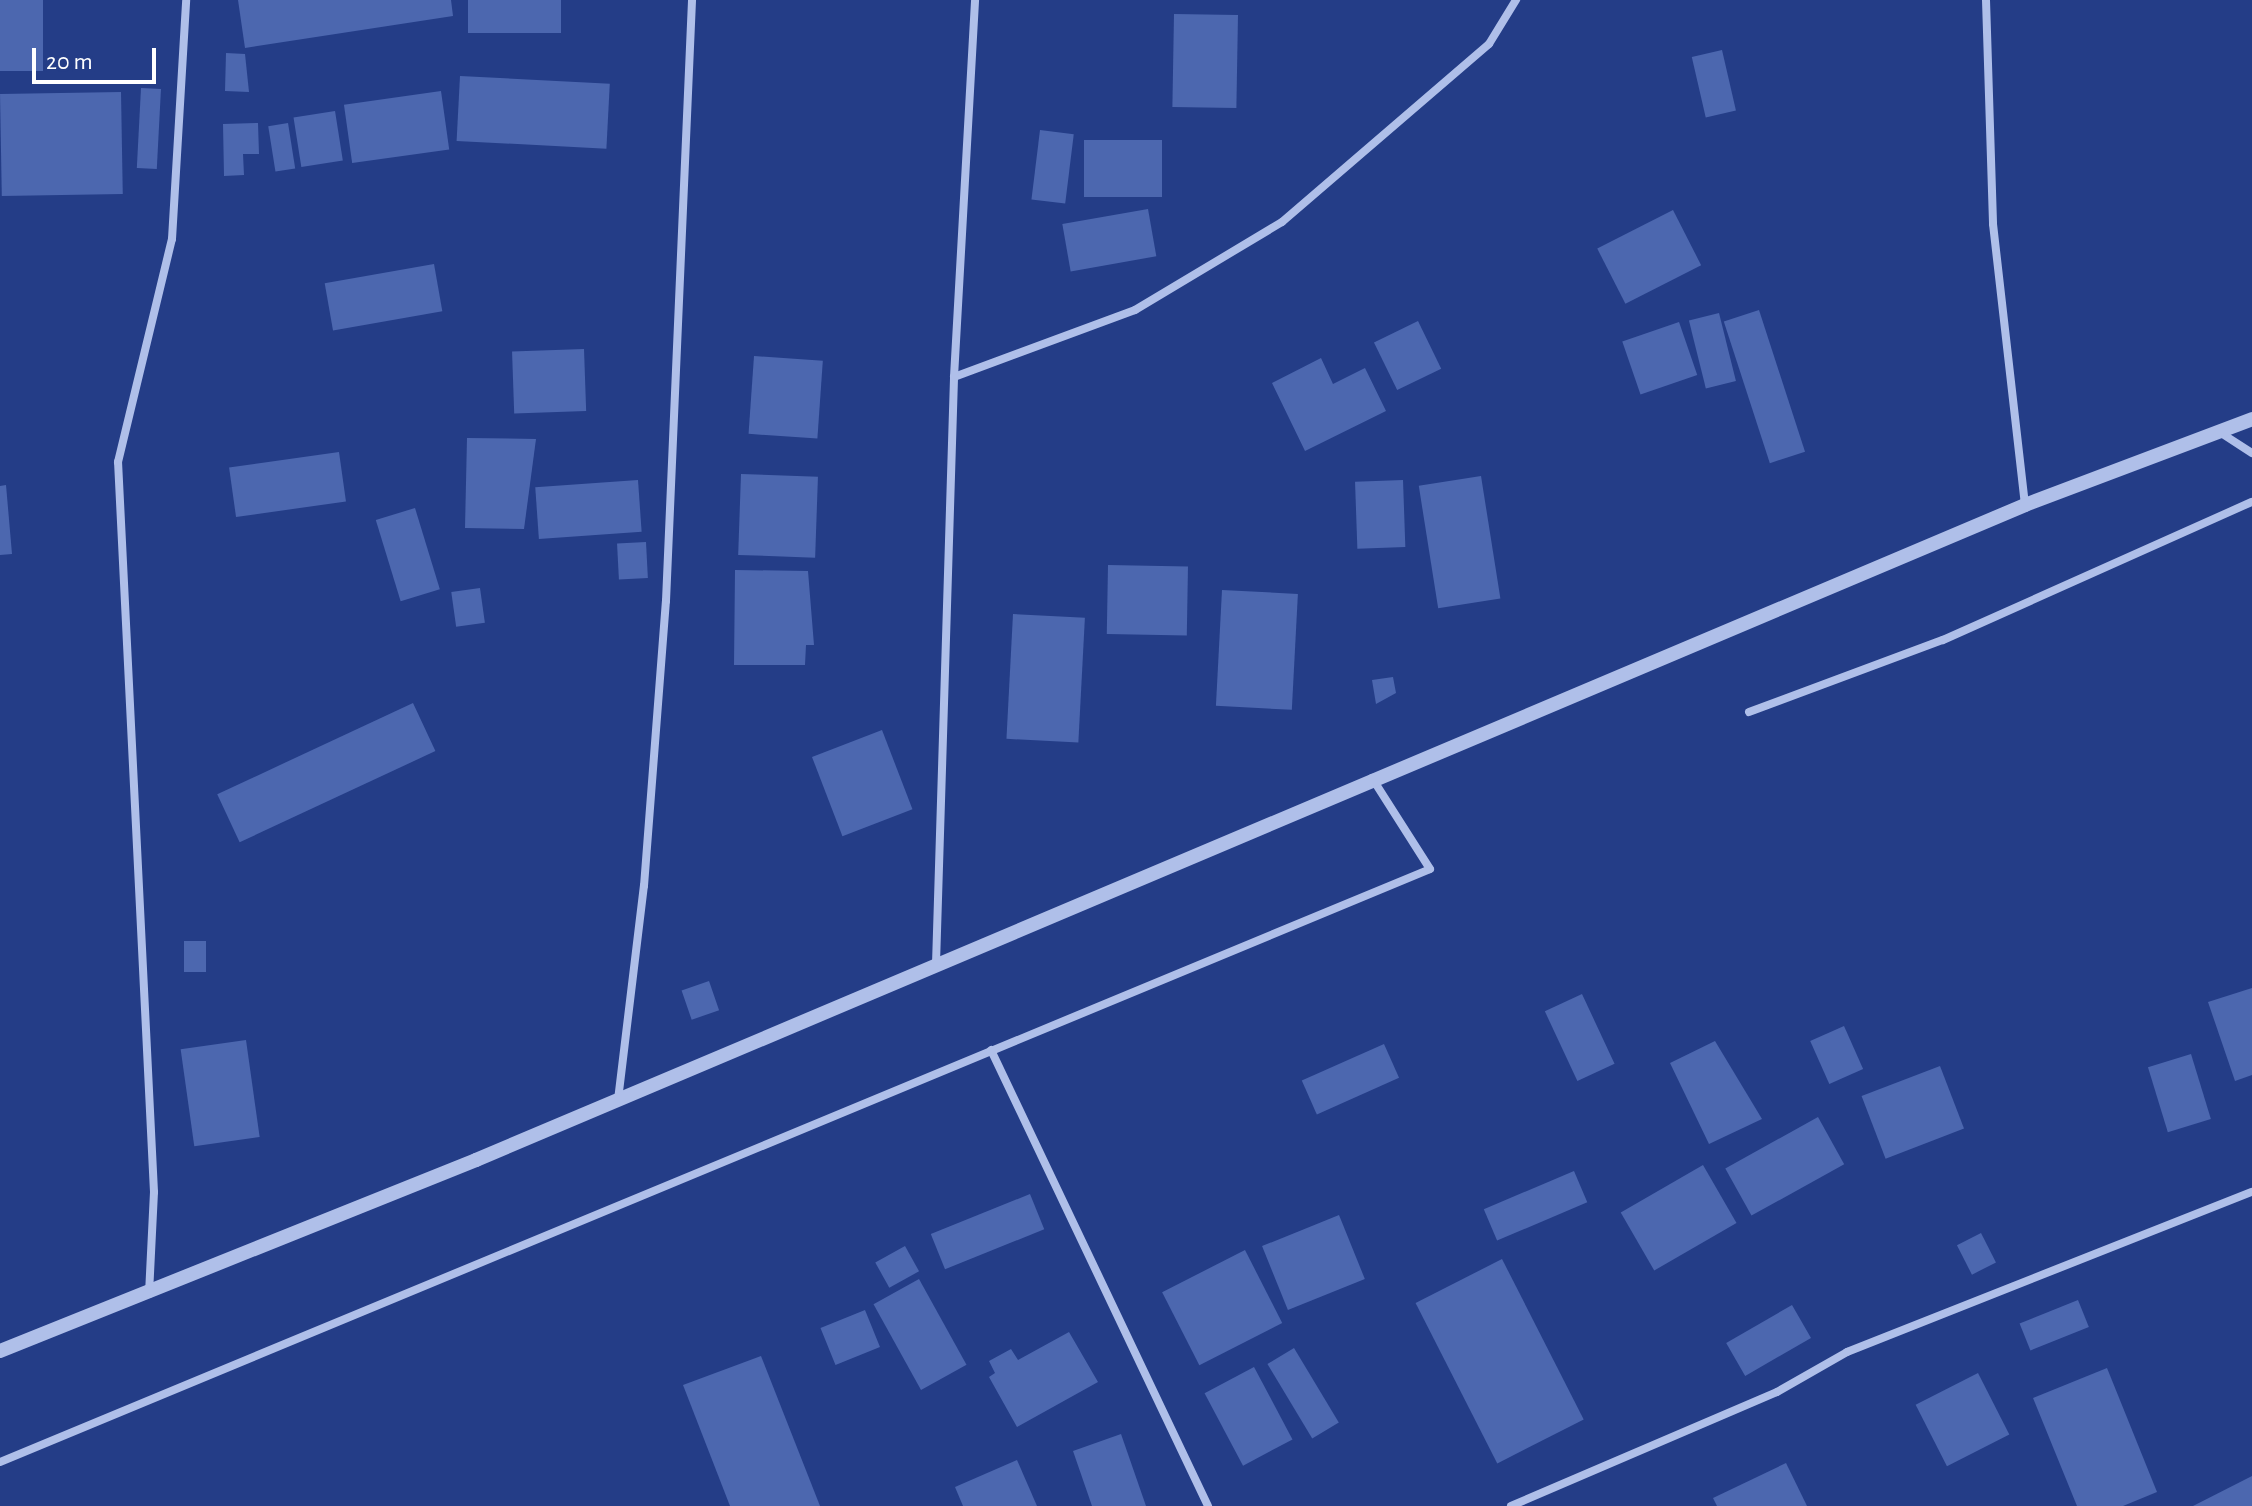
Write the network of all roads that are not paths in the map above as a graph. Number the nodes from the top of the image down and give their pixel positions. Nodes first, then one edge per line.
1 (186, 0) edge
2 (692, 0) edge
3 (975, 0) edge
4 (1516, 0) edge
5 (1986, 0) edge
6 (954, 377) junction
7 (2252, 419) edge
8 (2221, 433) junction
9 (2252, 453) edge
10 (2252, 502) edge
11 (2025, 505) junction
12 (1749, 712) dead end
13 (1372, 777) junction
14 (936, 964) junction
15 (991, 1050) junction
16 (618, 1100) junction
17 (2252, 1192) edge
18 (149, 1295) junction
19 (0, 1351) edge
20 (0, 1462) edge
21 (1208, 1506) edge
22 (1511, 1506) edge

1 - 18 street
2 - 16 street
3 - 6 street
4 - 6 street
5 - 11 street
6 - 14 street
7 - 8 street
8 - 9 street
8 - 11 street
10 - 12 street
11 - 13 street
13 - 14 street
13 - 15 street
14 - 16 street
15 - 20 street
15 - 21 street
16 - 18 street
17 - 22 street
18 - 19 street

